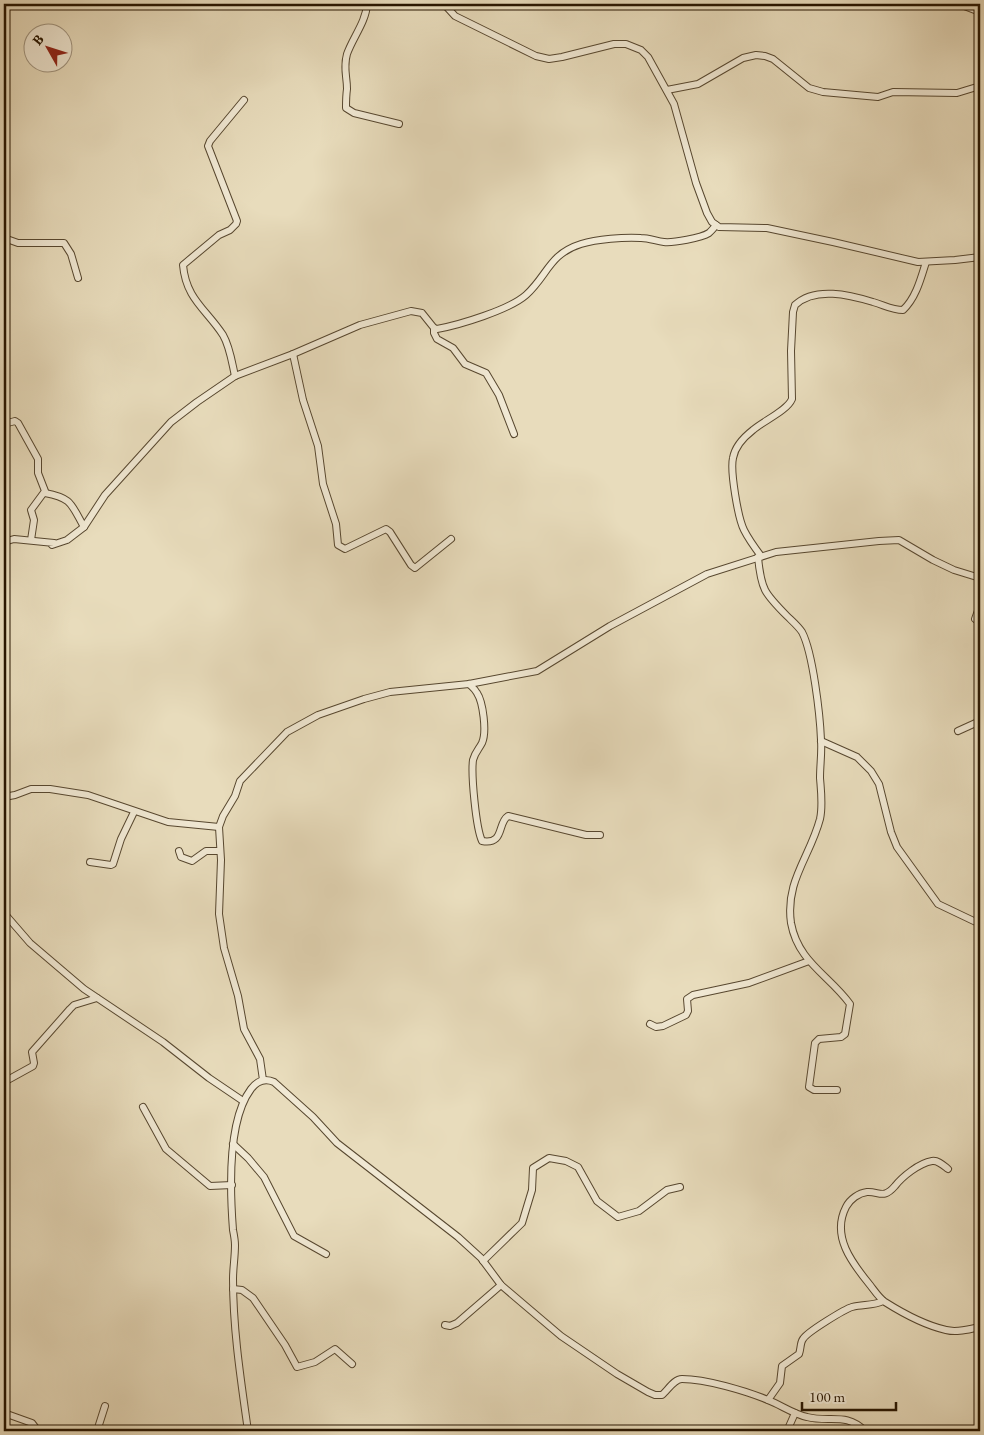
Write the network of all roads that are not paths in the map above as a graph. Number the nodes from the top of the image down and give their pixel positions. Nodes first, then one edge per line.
1 (367, 4) edge
2 (444, 4) edge
3 (959, 4) edge
4 (980, 12) edge
5 (980, 86) edge
6 (667, 90) junction
7 (244, 100) dead end
8 (398, 124) dead end
9 (716, 225) junction
10 (4, 238) edge
11 (980, 257) edge
12 (926, 262) junction
13 (78, 278) dead end
14 (434, 328) junction
15 (293, 354) junction
16 (235, 376) junction
17 (4, 424) edge
18 (514, 434) dead end
19 (44, 493) junction
20 (84, 527) junction
21 (451, 539) dead end
22 (31, 540) junction
23 (4, 542) edge
24 (760, 557) junction
25 (980, 578) edge
26 (980, 606) edge
27 (980, 623) edge
28 (469, 684) junction
29 (980, 721) edge
30 (958, 731) dead end
31 (821, 741) junction
32 (4, 797) edge
33 (134, 812) junction
34 (219, 827) junction
35 (600, 836) dead end
36 (179, 851) dead end
37 (220, 851) junction
38 (90, 862) dead end
39 (4, 913) edge
40 (980, 924) edge
41 (808, 962) junction
42 (97, 998) junction
43 (650, 1024) dead end
44 (263, 1080) junction
45 (4, 1082) edge
46 (837, 1090) dead end
47 (243, 1101) junction
48 (143, 1107) dead end
49 (233, 1144) junction
50 (948, 1169) dead end
51 (232, 1185) junction
52 (680, 1187) dead end
53 (326, 1254) dead end
54 (483, 1261) junction
55 (501, 1285) junction
56 (233, 1289) junction
57 (883, 1301) junction
58 (445, 1325) dead end
59 (980, 1327) edge
60 (352, 1364) dead end
61 (768, 1400) junction
62 (105, 1406) dead end
63 (4, 1413) edge
64 (795, 1413) junction
65 (38, 1431) edge
66 (97, 1431) edge
67 (248, 1431) edge
68 (787, 1431) edge
69 (864, 1431) edge

1 - 8 street
2 - 6 street
3 - 4 street
5 - 6 street
6 - 9 street
7 - 16 street
9 - 12 street
9 - 14 street
10 - 13 street
11 - 12 street
12 - 24 street
14 - 15 street
14 - 18 street
15 - 16 street
15 - 21 street
16 - 20 street
17 - 19 street
19 - 20 street
19 - 22 street
20 - 22 street
22 - 23 street
24 - 25 street
24 - 28 street
24 - 31 street
26 - 27 street
28 - 34 street
28 - 35 street
29 - 30 street
31 - 40 street
31 - 41 street
32 - 33 street
33 - 34 street
33 - 38 street
34 - 37 street
36 - 37 street
37 - 44 street
39 - 42 street
41 - 43 street
41 - 46 street
42 - 45 street
42 - 47 street
44 - 47 street
44 - 54 street
47 - 49 street
48 - 51 street
49 - 51 street
49 - 53 street
50 - 57 street
51 - 56 street
52 - 54 street
54 - 55 street
55 - 58 street
55 - 61 street
56 - 60 street
56 - 67 street
57 - 59 street
57 - 61 street
61 - 64 street
62 - 66 street
63 - 65 street
64 - 68 street
64 - 69 street

